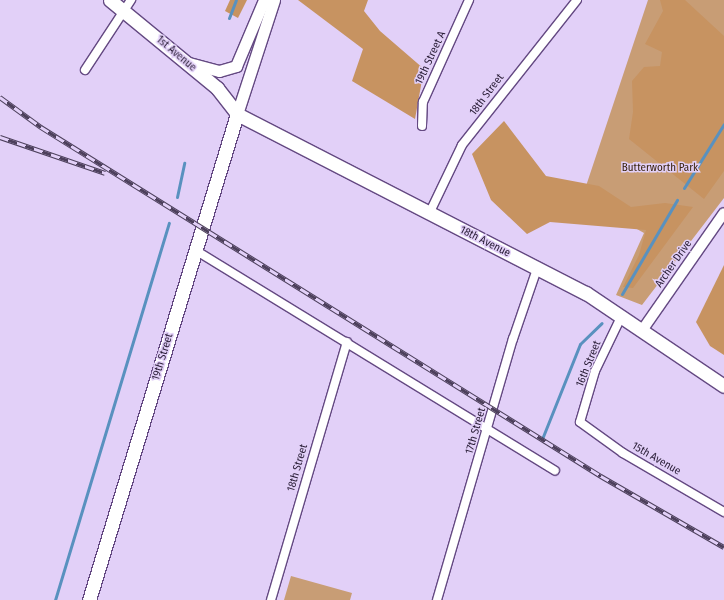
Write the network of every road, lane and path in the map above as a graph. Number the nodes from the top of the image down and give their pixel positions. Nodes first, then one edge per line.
1 (110, 0) edge
2 (131, 0) edge
3 (264, 0) edge
4 (274, 0) edge
5 (469, 0) edge
6 (577, 0) edge
7 (123, 12) junction
8 (186, 63) junction
9 (84, 70) dead end
10 (236, 114) junction
11 (422, 126) dead end
12 (724, 213) edge
13 (429, 214) junction
14 (195, 250) junction
15 (537, 269) junction
16 (622, 316) junction
17 (643, 329) junction
18 (347, 342) junction
19 (724, 386) edge
20 (580, 422) joint
21 (488, 429) junction
22 (555, 471) dead end
23 (724, 512) edge
24 (92, 599) edge
25 (271, 600) edge
26 (437, 600) edge

1 - 7 main road, 1st Avenue
2 - 7 street
3 - 8 main road
4 - 10 main road
5 - 11 street, 19th Street A
6 - 13 street, 18th Street
7 - 8 main road, 1st Avenue
7 - 9 street
8 - 10 main road, 1st Avenue
10 - 13 main road, 18th Avenue
10 - 14 main road, 19th Street
12 - 17 street, Archer Drive
13 - 15 main road, 18th Avenue
14 - 18 street
14 - 24 main road, 19th Street
15 - 16 main road, 18th Avenue
15 - 21 street, 17th Street
16 - 17 main road, 18th Avenue
16 - 20 street, 16th Street
17 - 19 main road, 18th Avenue
18 - 21 street
18 - 25 street, 18th Street
20 - 23 street, 15th Avenue
21 - 22 street
21 - 26 street, 17th Street

